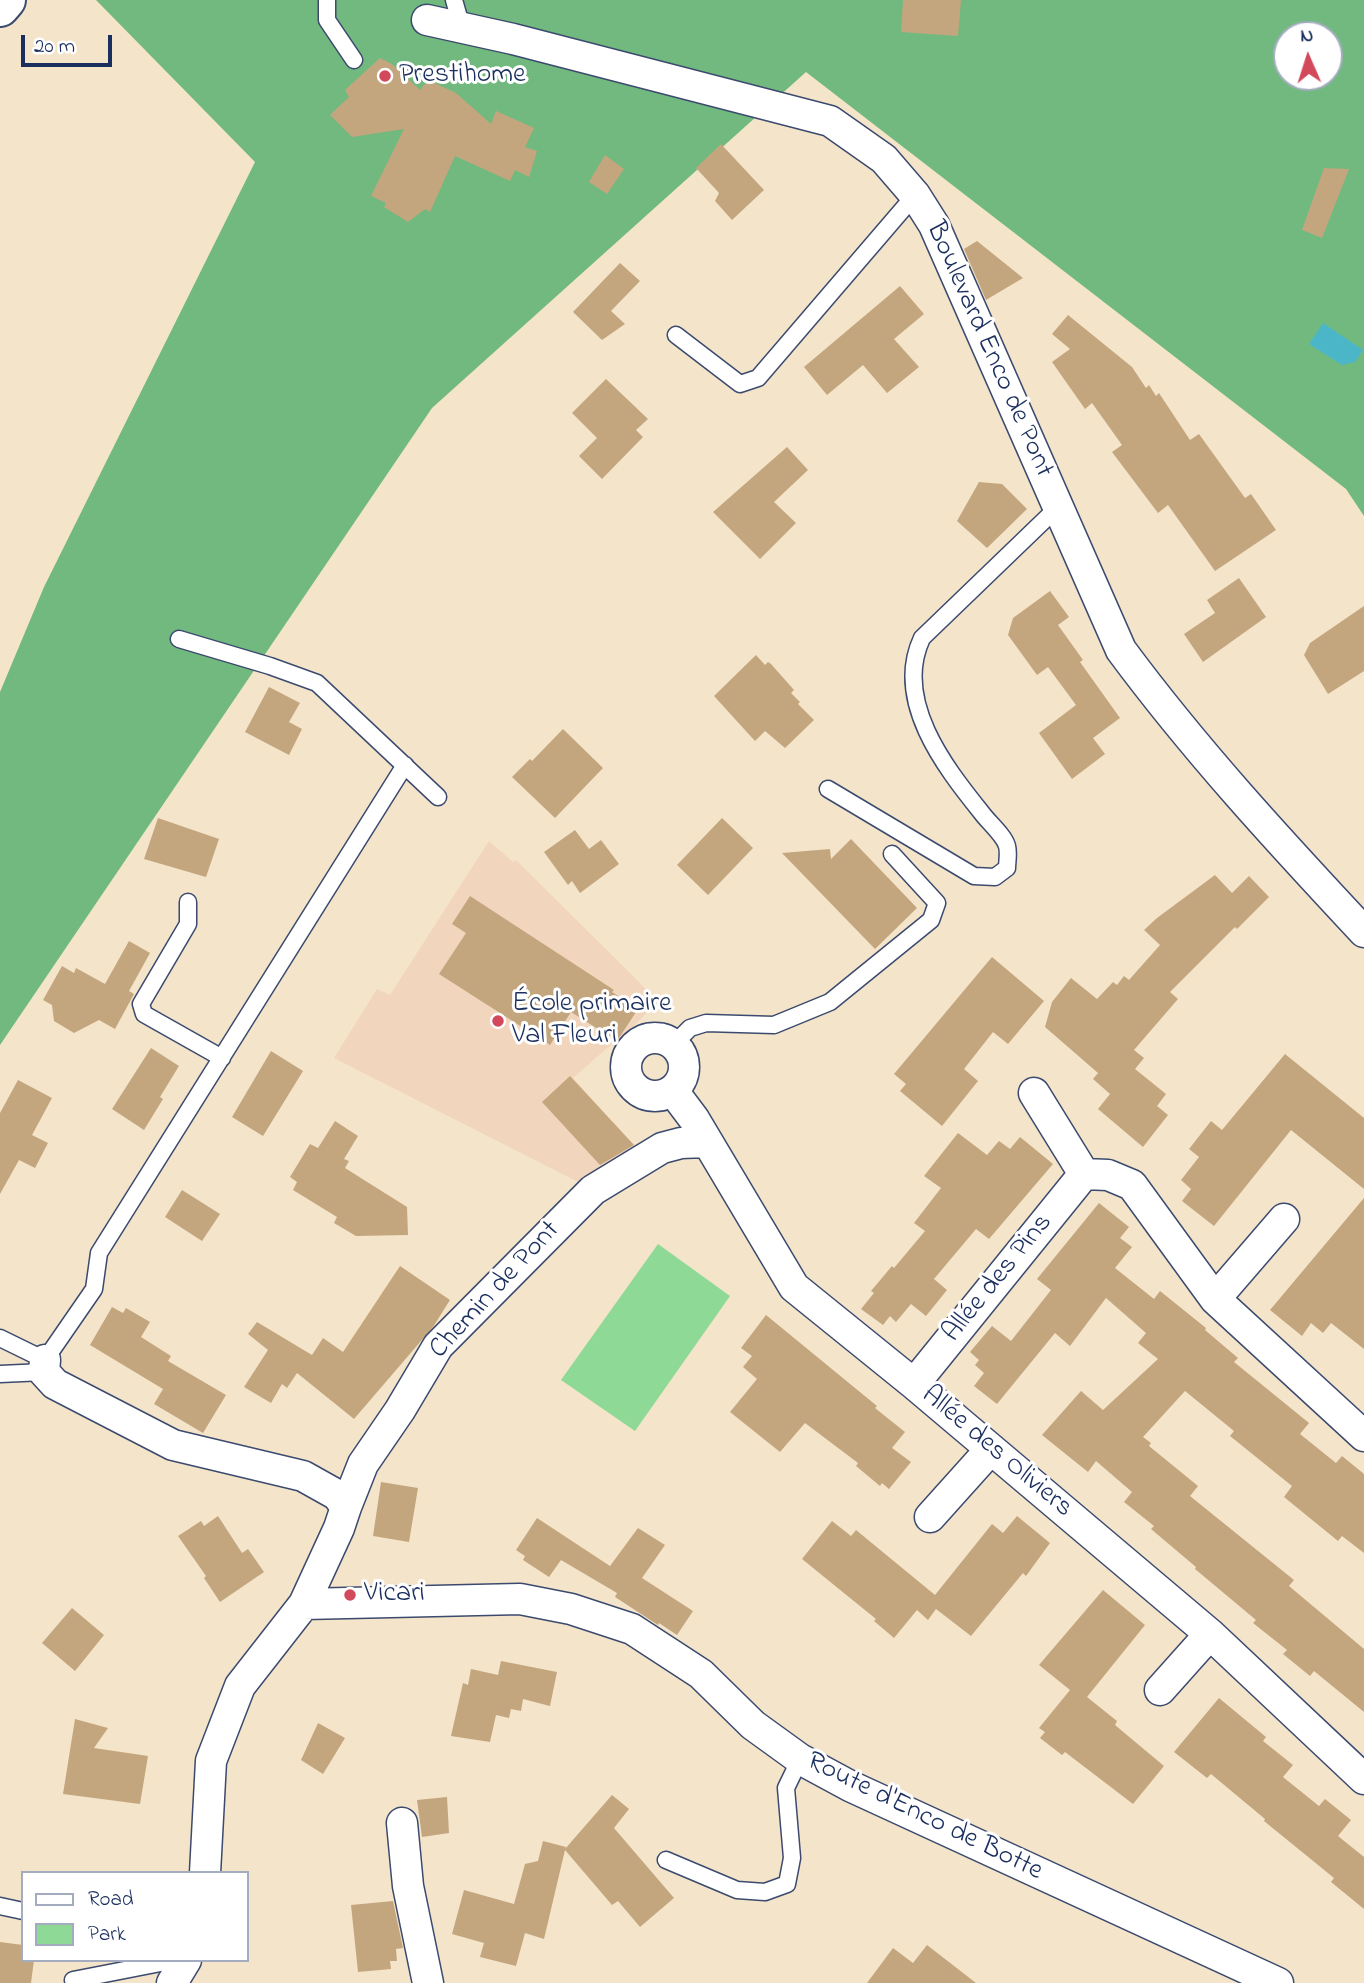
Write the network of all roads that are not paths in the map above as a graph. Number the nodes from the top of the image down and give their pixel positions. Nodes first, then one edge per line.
1 (6, 0) edge
2 (327, 0) edge
3 (0, 6) edge
4 (458, 14) edge
5 (427, 20) dead end
6 (354, 60) dead end
7 (915, 195) junction
8 (676, 335) dead end
9 (1058, 507) junction
10 (179, 639) dead end
11 (405, 765) junction
12 (828, 789) dead end
13 (438, 797) dead end
14 (892, 855) dead end
15 (188, 902) dead end
16 (1364, 932) edge
17 (674, 1044) junction
18 (222, 1058) junction
19 (673, 1091) junction
20 (1034, 1093) dead end
21 (706, 1142) junction
22 (1084, 1174) junction
23 (1284, 1219) dead end
24 (1215, 1299) junction
25 (0, 1338) edge
26 (45, 1366) junction
27 (0, 1374) edge
28 (914, 1384) junction
29 (1364, 1436) edge
30 (991, 1449) junction
31 (346, 1507) junction
32 (930, 1517) dead end
33 (304, 1604) junction
34 (1210, 1634) junction
35 (1160, 1690) dead end
36 (800, 1759) junction
37 (1364, 1779) edge
38 (402, 1823) dead end
39 (666, 1860) dead end
40 (205, 1871) edge
41 (0, 1906) edge
42 (21, 1911) edge
43 (166, 1962) edge
44 (185, 1962) edge
45 (73, 1980) dead end
46 (172, 1983) edge
47 (428, 1983) edge
48 (1277, 1983) edge

1 - 3 main road
2 - 6 lane
4 - 5 street, Boulevard Enco de Pont
4 - 7 street, Boulevard Enco de Pont
7 - 8 lane
7 - 9 street, Boulevard Enco de Pont
9 - 12 lane
9 - 16 street, Boulevard Enco de Pont
10 - 11 lane
11 - 13 lane
11 - 18 lane
14 - 17 lane
15 - 18 lane
17 - 19 street
17 - 19 street
18 - 26 lane
19 - 21 street, Allée des Oliviers
20 - 22 street
21 - 28 street, Allée des Oliviers
21 - 31 street, Chemin de Pont
22 - 24 street
22 - 28 street, Allée des Pins
23 - 24 street
24 - 29 street
25 - 26 lane
26 - 27 lane
26 - 31 street
28 - 30 street, Allée des Oliviers
30 - 32 street
30 - 34 street, Allée des Oliviers
31 - 33 street, Chemin de Pont
33 - 36 street, Route d'Enco de Botte
33 - 40 street
34 - 35 street
34 - 37 street, Allée des Oliviers
36 - 39 lane
36 - 48 street, Route d'Enco de Botte
38 - 47 street
41 - 42 lane
43 - 45 lane
44 - 46 street

